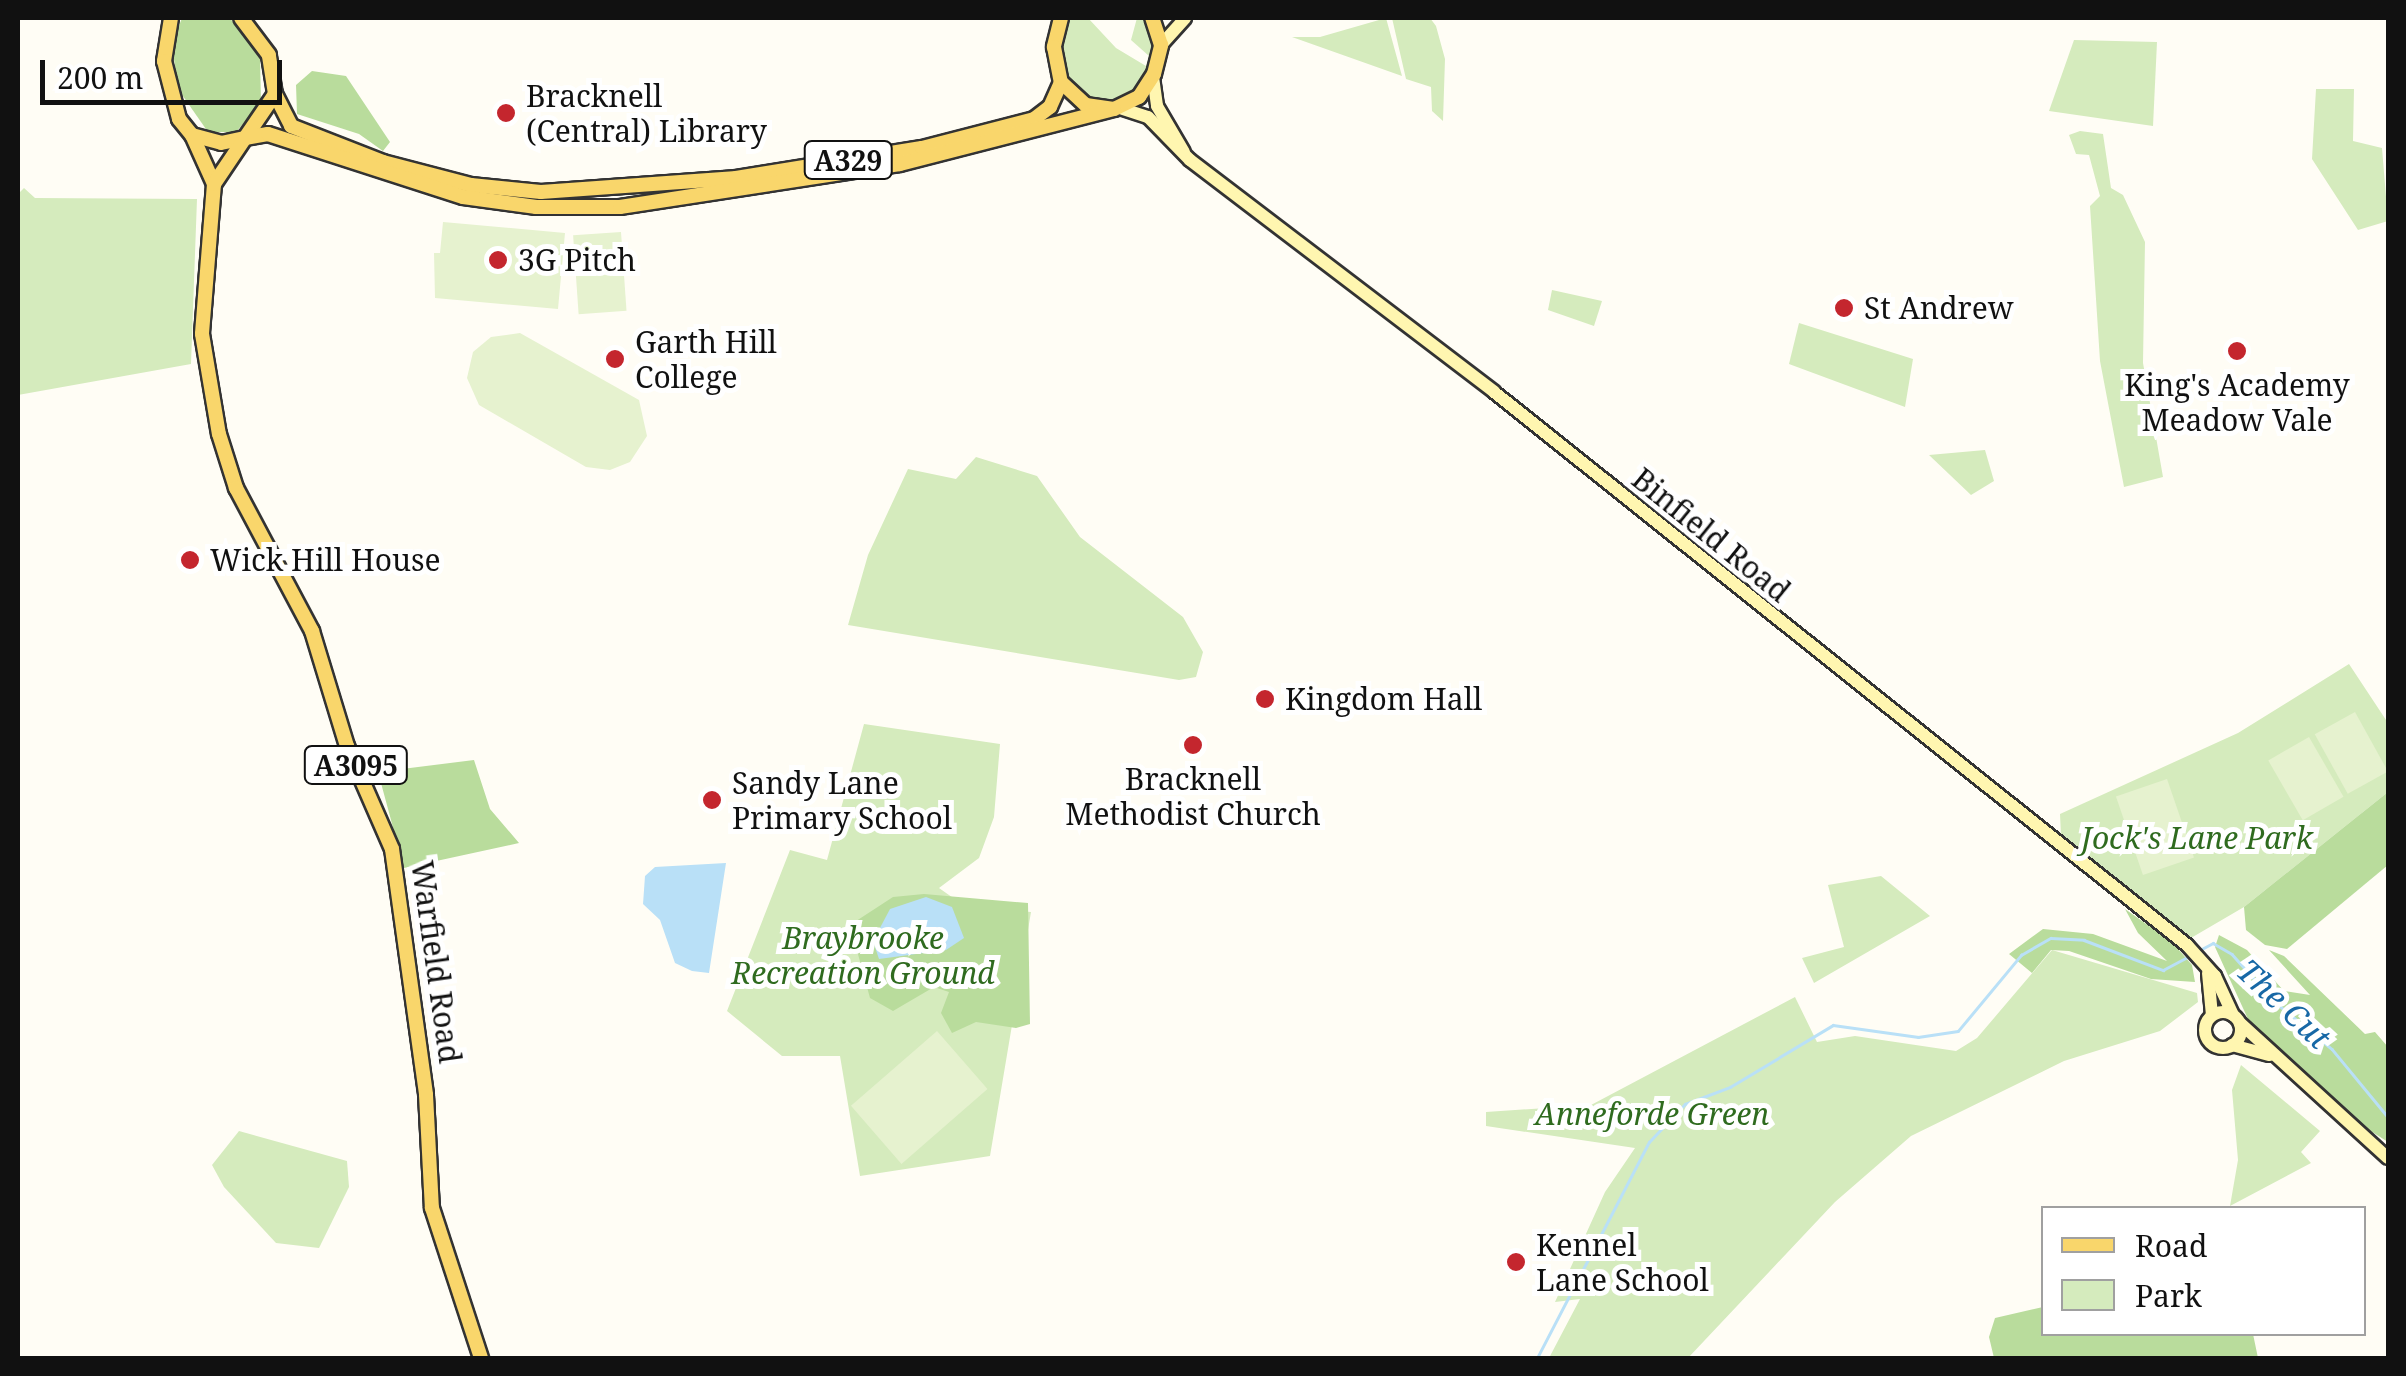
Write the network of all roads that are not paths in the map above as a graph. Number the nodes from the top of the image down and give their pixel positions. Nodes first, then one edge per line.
1 (1061, 18) edge
2 (1152, 18) edge
3 (1185, 18) edge
4 (247, 20) edge
5 (166, 22) edge
6 (1160, 46) junction
7 (1153, 77) junction
8 (1061, 82) junction
9 (275, 94) junction
10 (1117, 108) junction
11 (1160, 121) junction
12 (192, 135) junction
13 (245, 138) junction
14 (214, 184) junction
15 (2203, 961) junction
16 (2212, 1016) junction
17 (2236, 1019) junction
18 (2232, 1046) junction
19 (2277, 1058) junction
20 (2388, 1158) edge
21 (481, 1358) edge

1 - 8 main road
2 - 6 main road
3 - 6 main road
4 - 9 main road, A329
5 - 12 main road, Warfield Road
6 - 7 main road
7 - 10 main road, A329
7 - 11 main road, Binfield Road
8 - 9 main road, A329
8 - 10 main road
9 - 13 main road, Warfield Road
10 - 11 main road
10 - 13 main road, A329
11 - 15 main road, Binfield Road
12 - 13 main road, A329
12 - 14 main road, Warfield Road / A3095
13 - 14 main road, Warfield Road / A3095
14 - 21 main road, Warfield Road / A3095
15 - 16 main road
15 - 17 main road, Binfield Road
16 - 17 main road
16 - 18 main road
17 - 18 main road
17 - 19 main road, Binfield Road
18 - 19 main road, Binfield Road
19 - 20 main road, Binfield Road

